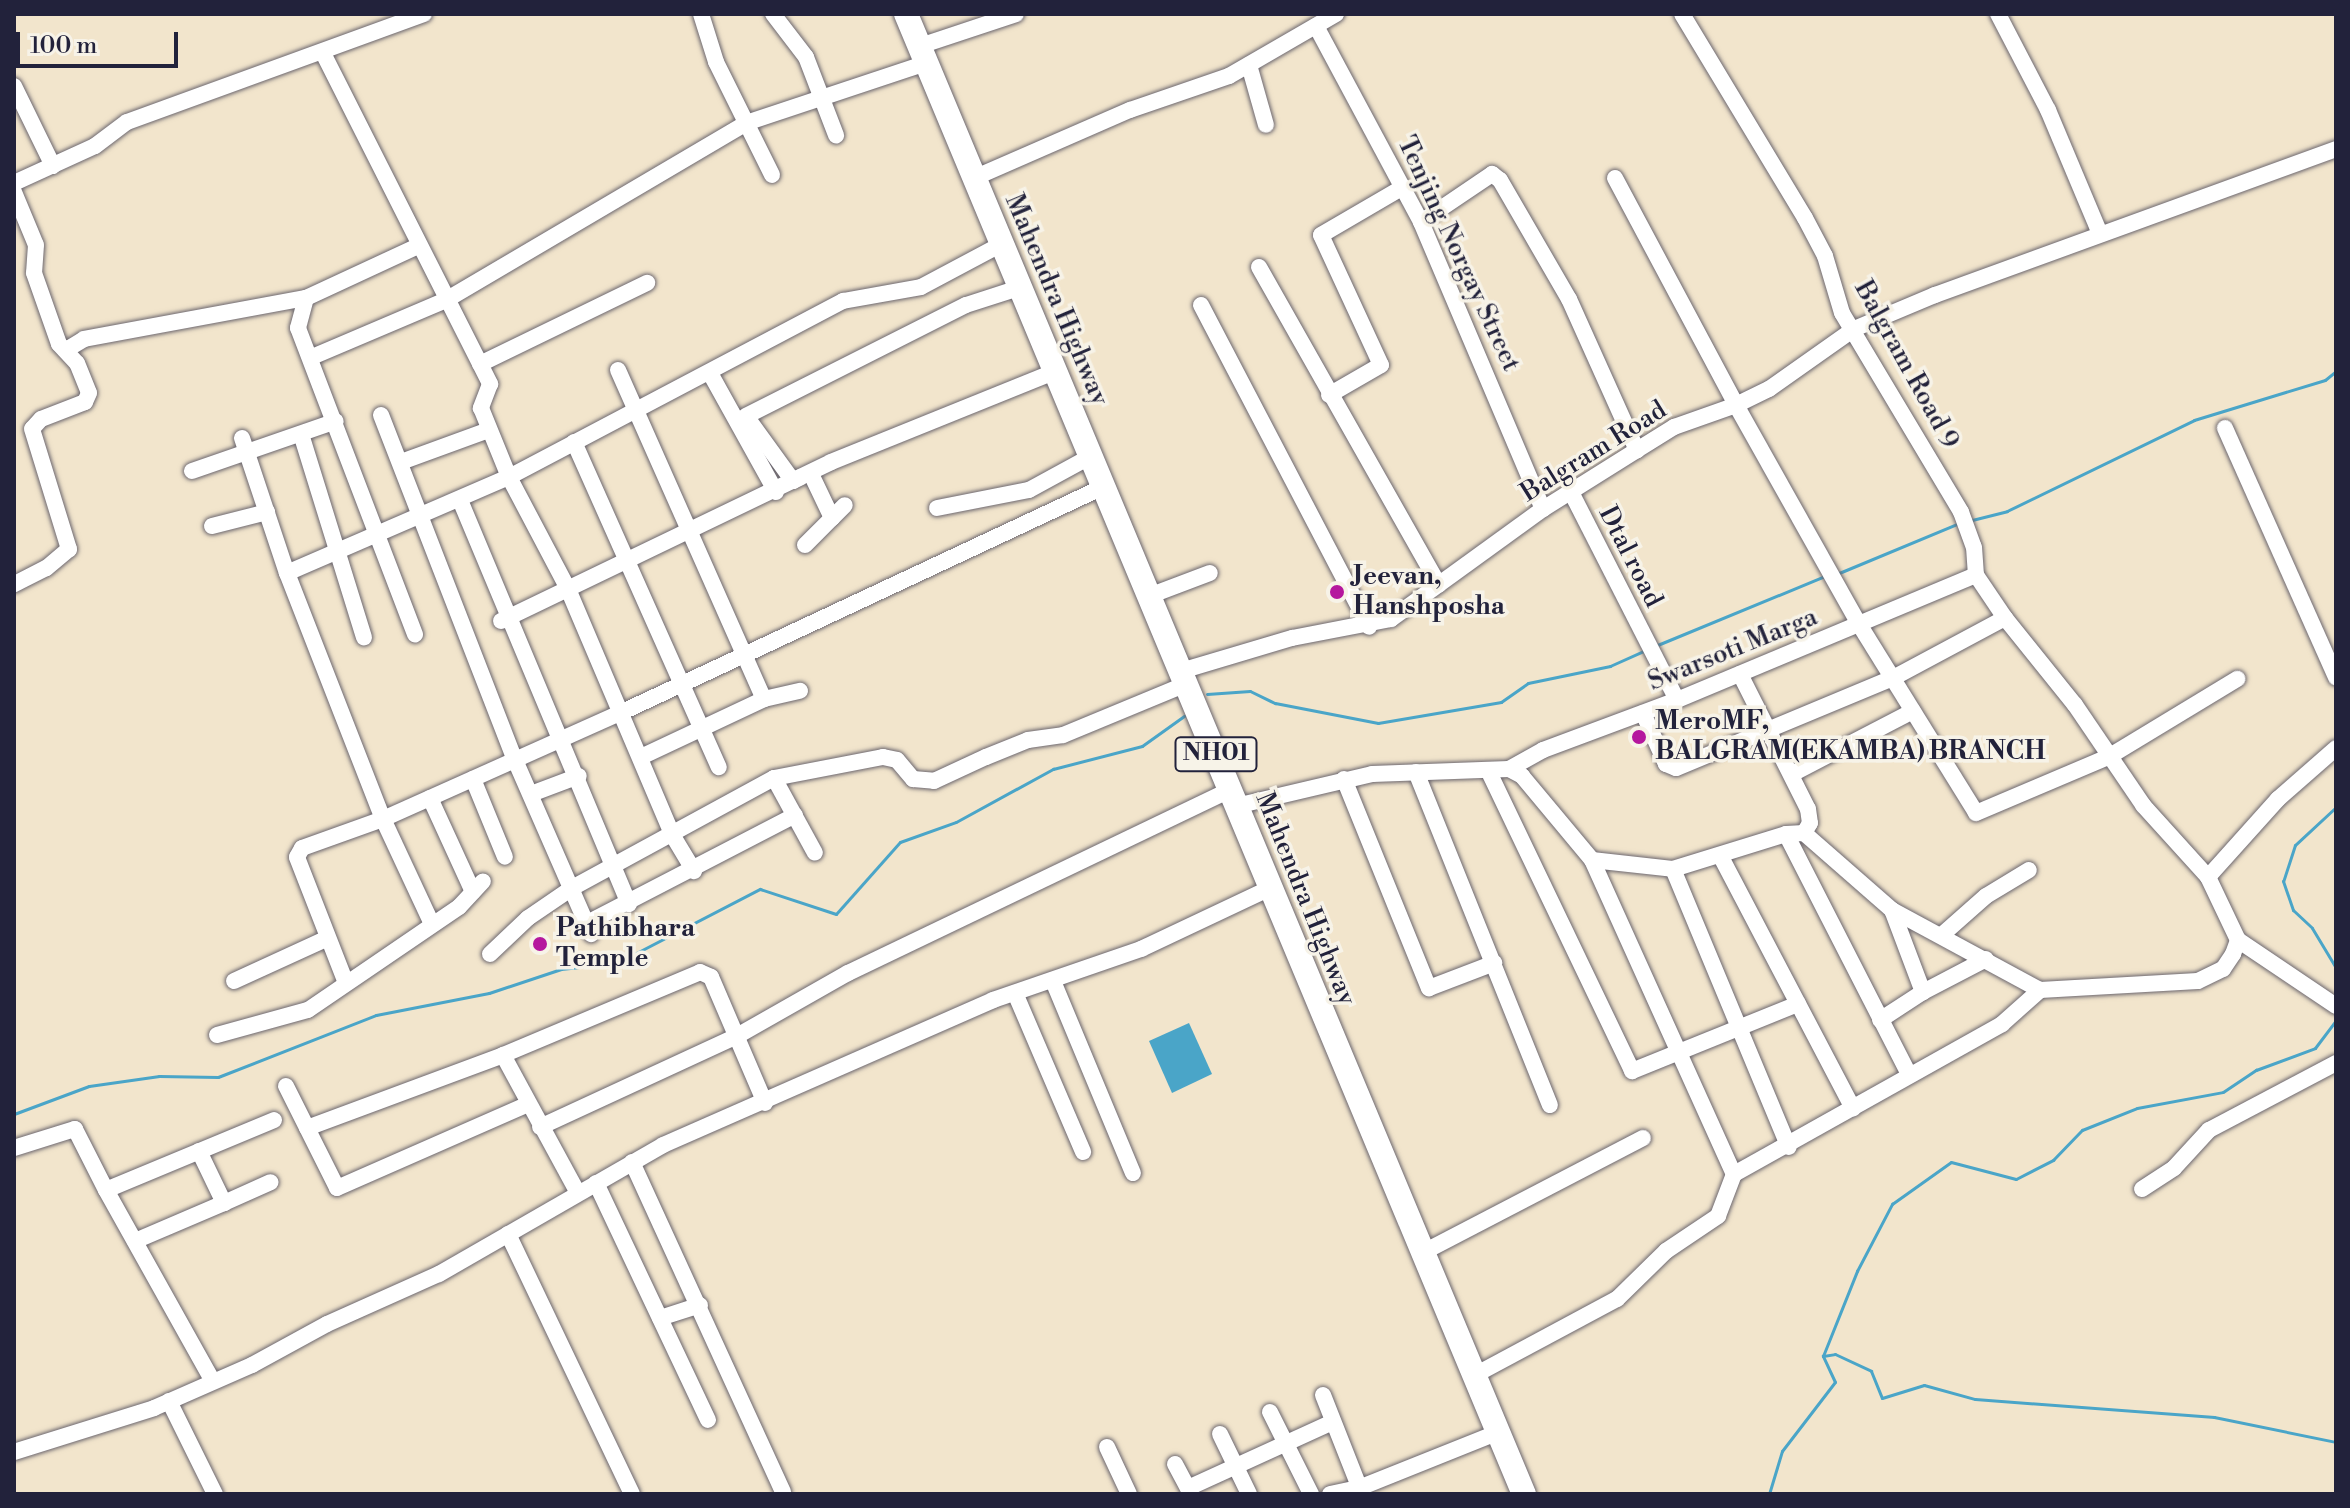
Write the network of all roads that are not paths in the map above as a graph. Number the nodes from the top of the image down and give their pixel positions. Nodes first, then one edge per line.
1 (424, 14) edge
2 (701, 14) edge
3 (773, 14) edge
4 (906, 14) edge
5 (1016, 14) edge
6 (1336, 14) edge
7 (1682, 14) edge
8 (1998, 14) edge
9 (1316, 26) junction
10 (323, 53) junction
11 (923, 55) junction
12 (1249, 65) junction
13 (14, 86) edge
14 (823, 98) junction
15 (746, 123) junction
16 (1266, 125) dead end
17 (836, 135) dead end
18 (2336, 149) edge
19 (53, 166) junction
20 (772, 175) dead end
21 (974, 178) junction
22 (1615, 178) dead end
23 (14, 183) edge
24 (1403, 187) junction
25 (14, 192) edge
26 (1421, 222) junction
27 (2100, 234) junction
28 (1002, 244) junction
29 (418, 246) junction
30 (1259, 267) dead end
31 (647, 283) dead end
32 (1022, 287) junction
33 (306, 298) junction
34 (446, 300) junction
35 (1201, 305) dead end
36 (1854, 329) junction
37 (66, 350) junction
38 (312, 357) junction
39 (480, 364) junction
40 (618, 370) dead end
41 (1056, 371) junction
42 (710, 373) junction
43 (1329, 395) junction
44 (1736, 405) junction
45 (636, 412) junction
46 (381, 415) dead end
47 (336, 421) junction
48 (2225, 428) dead end
49 (489, 430) junction
50 (301, 434) junction
51 (574, 442) junction
52 (246, 446) junction
53 (1637, 450) junction
54 (1091, 456) junction
55 (401, 462) junction
56 (831, 462) junction
57 (192, 471) dead end
58 (811, 474) junction
59 (509, 477) junction
60 (1103, 487) junction
61 (776, 492) junction
62 (1571, 492) junction
63 (460, 500) junction
64 (845, 505) dead end
65 (937, 508) dead end
66 (1543, 509) junction
67 (267, 512) junction
68 (424, 515) junction
69 (832, 518) junction
70 (212, 526) dead end
71 (688, 532) junction
72 (380, 534) junction
73 (805, 545) dead end
74 (339, 551) junction
75 (628, 560) junction
76 (287, 573) junction
77 (1210, 573) dead end
78 (1976, 575) junction
79 (14, 584) edge
80 (1439, 585) junction
81 (568, 589) junction
82 (1149, 596) junction
83 (505, 618) junction
84 (2005, 618) junction
85 (1859, 624) junction
86 (1369, 627) junction
87 (415, 634) dead end
88 (364, 637) dead end
89 (742, 657) junction
90 (1740, 674) junction
91 (1895, 677) junction
92 (2336, 677) edge
93 (1184, 678) junction
94 (2237, 679) dead end
95 (681, 686) junction
96 (800, 691) dead end
97 (764, 699) junction
98 (1677, 700) junction
99 (1913, 711) junction
100 (1643, 713) junction
101 (618, 714) junction
102 (702, 730) junction
103 (1768, 731) junction
104 (561, 738) junction
105 (2336, 748) edge
106 (643, 756) junction
107 (2110, 756) junction
108 (515, 760) junction
109 (719, 767) dead end
110 (1509, 769) junction
111 (1488, 770) junction
112 (1416, 772) junction
113 (1792, 774) junction
114 (579, 776) junction
115 (774, 778) junction
116 (473, 779) junction
117 (1344, 779) junction
118 (531, 794) junction
119 (430, 798) junction
120 (1233, 798) junction
121 (795, 815) junction
122 (383, 819) junction
123 (1804, 833) junction
124 (1786, 834) junction
125 (673, 836) junction
126 (815, 853) dead end
127 (505, 857) dead end
128 (1721, 857) junction
129 (1592, 860) junction
130 (612, 868) junction
131 (1673, 869) junction
132 (2029, 870) dead end
133 (694, 871) junction
134 (2208, 877) junction
135 (572, 888) junction
136 (1268, 889) junction
137 (629, 904) junction
138 (1892, 910) junction
139 (432, 924) junction
140 (1943, 934) junction
141 (328, 938) junction
142 (2238, 940) junction
143 (490, 954) dead end
144 (1986, 959) junction
145 (1494, 963) junction
146 (234, 981) dead end
147 (1053, 981) junction
148 (346, 983) junction
149 (2040, 990) junction
150 (1923, 992) junction
151 (1015, 993) junction
152 (1798, 1004) junction
153 (2336, 1006) edge
154 (1880, 1020) junction
155 (1739, 1028) junction
156 (217, 1035) dead end
157 (737, 1036) junction
158 (1677, 1053) junction
159 (503, 1055) junction
160 (2336, 1063) edge
161 (1909, 1074) junction
162 (286, 1086) dead end
163 (765, 1103) junction
164 (528, 1104) junction
165 (1550, 1105) dead end
166 (1853, 1108) junction
167 (274, 1120) dead end
168 (540, 1127) junction
169 (307, 1128) junction
170 (1643, 1138) dead end
171 (1789, 1147) junction
172 (14, 1148) edge
173 (199, 1151) junction
174 (1083, 1152) dead end
175 (632, 1162) junction
176 (1133, 1173) dead end
177 (1734, 1174) junction
178 (271, 1182) dead end
179 (596, 1183) junction
180 (2142, 1189) dead end
181 (106, 1190) junction
182 (578, 1193) junction
183 (224, 1203) junction
184 (508, 1234) junction
185 (135, 1241) junction
186 (1422, 1253) junction
187 (700, 1305) junction
188 (660, 1318) junction
189 (1475, 1375) junction
190 (212, 1380) junction
191 (1323, 1395) dead end
192 (169, 1401) junction
193 (1270, 1412) dead end
194 (708, 1420) dead end
195 (1333, 1422) junction
196 (1499, 1432) junction
197 (1220, 1434) dead end
198 (1286, 1444) junction
199 (1107, 1447) dead end
200 (14, 1452) edge
201 (1175, 1464) dead end
202 (1236, 1466) junction
203 (1189, 1491) edge
204 (1361, 1491) edge
205 (783, 1492) dead end
206 (215, 1494) edge
207 (632, 1494) edge
208 (1129, 1494) edge
209 (1249, 1494) edge
210 (1311, 1494) edge
211 (1330, 1494) edge
212 (1524, 1494) edge

1 - 10 street
2 - 15 street
3 - 14 street
4 - 11 highway, Mahendra Highway / NH01
5 - 11 street
6 - 9 street
7 - 36 street, Balgram Road 9
8 - 27 street
9 - 12 street
9 - 24 street, Tenjing Norgay Street
10 - 19 street
10 - 29 street
11 - 14 street
11 - 21 highway, Mahendra Highway / NH01
12 - 16 street
12 - 21 street
13 - 19 street
14 - 15 street
14 - 17 street
15 - 20 street
15 - 34 street
18 - 27 street, Balgram Road
19 - 23 street
21 - 28 highway, Mahendra Highway / NH01
22 - 44 street
24 - 26 street, Tenjing Norgay Street
24 - 43 street
25 - 37 street
26 - 53 street
26 - 66 street, Tenjing Norgay Street
27 - 36 street, Balgram Road
28 - 32 highway, Mahendra Highway / NH01
28 - 42 street
29 - 33 street
29 - 34 street
30 - 43 street
31 - 39 street
32 - 41 highway, Mahendra Highway / NH01
32 - 56 street
33 - 37 street
33 - 38 street
34 - 38 street
34 - 39 street
35 - 86 street
36 - 44 street, Balgram Road
36 - 78 street, Balgram Road 9
37 - 79 street
38 - 47 street
39 - 49 street
40 - 45 street
41 - 54 highway, Mahendra Highway / NH01
41 - 56 street
42 - 45 street
42 - 61 street
43 - 80 street
44 - 53 street, Balgram Road
44 - 85 street
45 - 51 street
45 - 71 street
46 - 55 street
47 - 50 street
47 - 72 street
48 - 92 street
49 - 55 street
49 - 59 street
50 - 52 street
50 - 74 street
51 - 59 street
51 - 75 street
52 - 57 street
52 - 67 street
53 - 62 street, Balgram Road
54 - 60 highway, Mahendra Highway / NH01
54 - 65 street
55 - 68 street
56 - 58 street
58 - 61 street
58 - 69 street
59 - 63 street
59 - 81 street
60 - 82 highway, Mahendra Highway / NH01
60 - 89 street
61 - 71 street
62 - 66 street, Balgram Road
62 - 98 street, Dtal road
63 - 68 street
63 - 83 street
64 - 69 street
66 - 80 street, Balgram Road
67 - 70 street
67 - 76 street
68 - 72 street
68 - 108 street
69 - 73 street
71 - 75 street
71 - 89 street
72 - 74 street
72 - 87 street
74 - 76 street
74 - 88 street
75 - 81 street
75 - 95 street
76 - 122 street
77 - 82 street
78 - 84 street, Balgram Road 9
78 - 85 street, Swarsoti Marga
80 - 86 street, Balgram Road
81 - 83 street
81 - 101 street
82 - 93 highway, Mahendra Highway / NH01
83 - 104 street
84 - 91 street
84 - 107 street, Balgram Road 9
85 - 90 street, Swarsoti Marga
85 - 91 street
86 - 93 street, Balgram Road
89 - 95 street
89 - 97 street
90 - 98 street, Swarsoti Marga
90 - 103 street
91 - 99 street
91 - 103 street
93 - 115 street, Balgram Road
93 - 120 highway, Mahendra Highway / NH01
94 - 107 street
95 - 101 street
95 - 102 street
96 - 97 street
97 - 102 street
98 - 100 street, Swarsoti Marga
99 - 107 street
99 - 113 street
100 - 103 street
100 - 110 street, Swarsoti Marga
101 - 104 street
101 - 106 street
102 - 106 street
102 - 109 street
103 - 113 street
104 - 108 street
104 - 114 street
105 - 134 street
106 - 125 street
107 - 134 street, Balgram Road 9
108 - 116 street
108 - 118 street
110 - 111 street
110 - 129 street
111 - 112 street
111 - 158 street
112 - 117 street
112 - 145 street
113 - 123 street
114 - 118 street
114 - 130 street
115 - 121 street
115 - 125 street, Balgram Road
116 - 119 street
116 - 127 street
117 - 120 street
117 - 145 street
118 - 135 street
119 - 122 street
119 - 139 street
120 - 136 highway, Mahendra Highway / NH01
120 - 157 street
121 - 126 street
121 - 133 street
122 - 139 street
122 - 141 street
123 - 124 street
123 - 138 street
124 - 128 street
124 - 154 street
125 - 130 street, Balgram Road
125 - 133 street
128 - 131 street
128 - 152 street
129 - 131 street
129 - 158 street
130 - 135 street, Balgram Road
130 - 137 street
131 - 155 street
132 - 140 street
133 - 137 street
134 - 142 street, Balgram Road 9
135 - 137 street
135 - 143 street, Balgram Road
136 - 147 street
136 - 186 highway, Mahendra Highway / NH01
138 - 140 street
138 - 150 street
139 - 148 street
140 - 144 street
141 - 146 street
141 - 148 street
142 - 149 street
142 - 153 street
144 - 149 street
144 - 150 street
145 - 165 street
147 - 151 street
147 - 176 street
148 - 156 street
149 - 161 street
150 - 154 street
151 - 163 street
151 - 174 street
152 - 155 street
152 - 166 street
154 - 161 street
155 - 158 street
155 - 171 street
157 - 159 street
157 - 163 street
157 - 168 street
158 - 177 street
159 - 164 street
159 - 169 street
160 - 180 street
161 - 166 street
162 - 169 street
163 - 175 street
164 - 168 street
164 - 169 street
166 - 171 street
167 - 173 street
168 - 182 street
170 - 186 street
171 - 177 street
172 - 181 street
173 - 181 street
173 - 183 street
175 - 179 street
175 - 187 street
177 - 189 street
178 - 183 street
179 - 182 street
179 - 188 street
181 - 185 street
182 - 184 street
183 - 185 street
184 - 190 street
184 - 207 street
185 - 190 street
186 - 189 highway, Mahendra Highway / NH01
187 - 188 street
187 - 205 street
188 - 194 street
189 - 196 highway, Mahendra Highway / NH01
190 - 192 street
191 - 195 street
192 - 200 street
192 - 206 street
193 - 198 street
195 - 198 street
195 - 204 street
196 - 204 street
196 - 212 highway, Mahendra Highway / NH01
197 - 202 street
198 - 202 street
198 - 210 street
199 - 208 street
201 - 203 street
202 - 203 street
202 - 209 street
204 - 211 street

